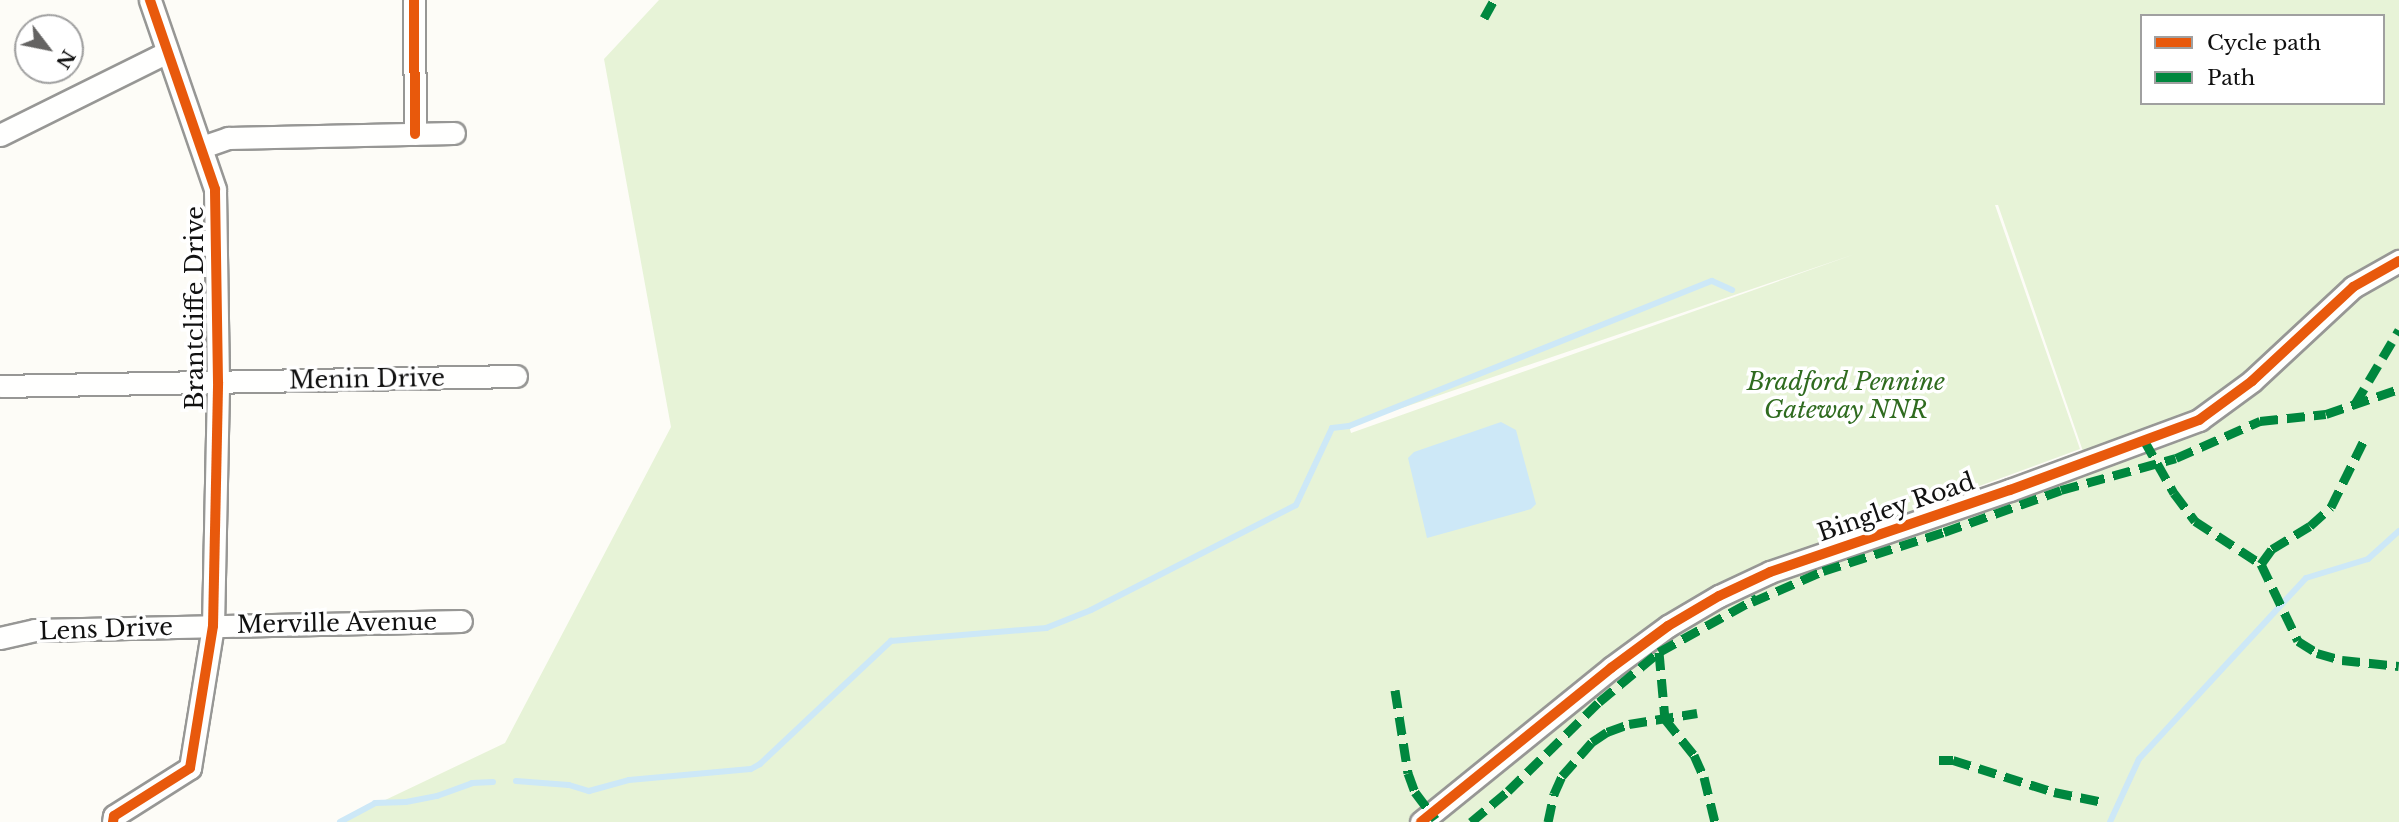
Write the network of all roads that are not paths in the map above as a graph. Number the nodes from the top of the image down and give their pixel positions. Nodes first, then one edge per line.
1 (150, 0) edge
2 (414, 0) edge
3 (167, 51) junction
4 (454, 133) dead end
5 (415, 134) junction
6 (0, 135) edge
7 (202, 147) junction
8 (2399, 261) edge
9 (516, 376) dead end
10 (218, 382) junction
11 (0, 386) edge
12 (461, 621) dead end
13 (213, 626) junction
14 (0, 638) edge
15 (113, 822) edge
16 (1421, 822) edge

1 - 3 street, Brantcliffe Drive
2 - 5 street
3 - 6 street
3 - 7 street, Brantcliffe Drive
4 - 5 street
5 - 7 street
7 - 10 street, Brantcliffe Drive
8 - 16 street, Bingley Road
9 - 10 street, Menin Drive
10 - 11 street, Menin Drive
10 - 13 street, Brantcliffe Drive
12 - 13 street, Merville Avenue
13 - 14 street, Lens Drive
13 - 15 street, Brantcliffe Drive

